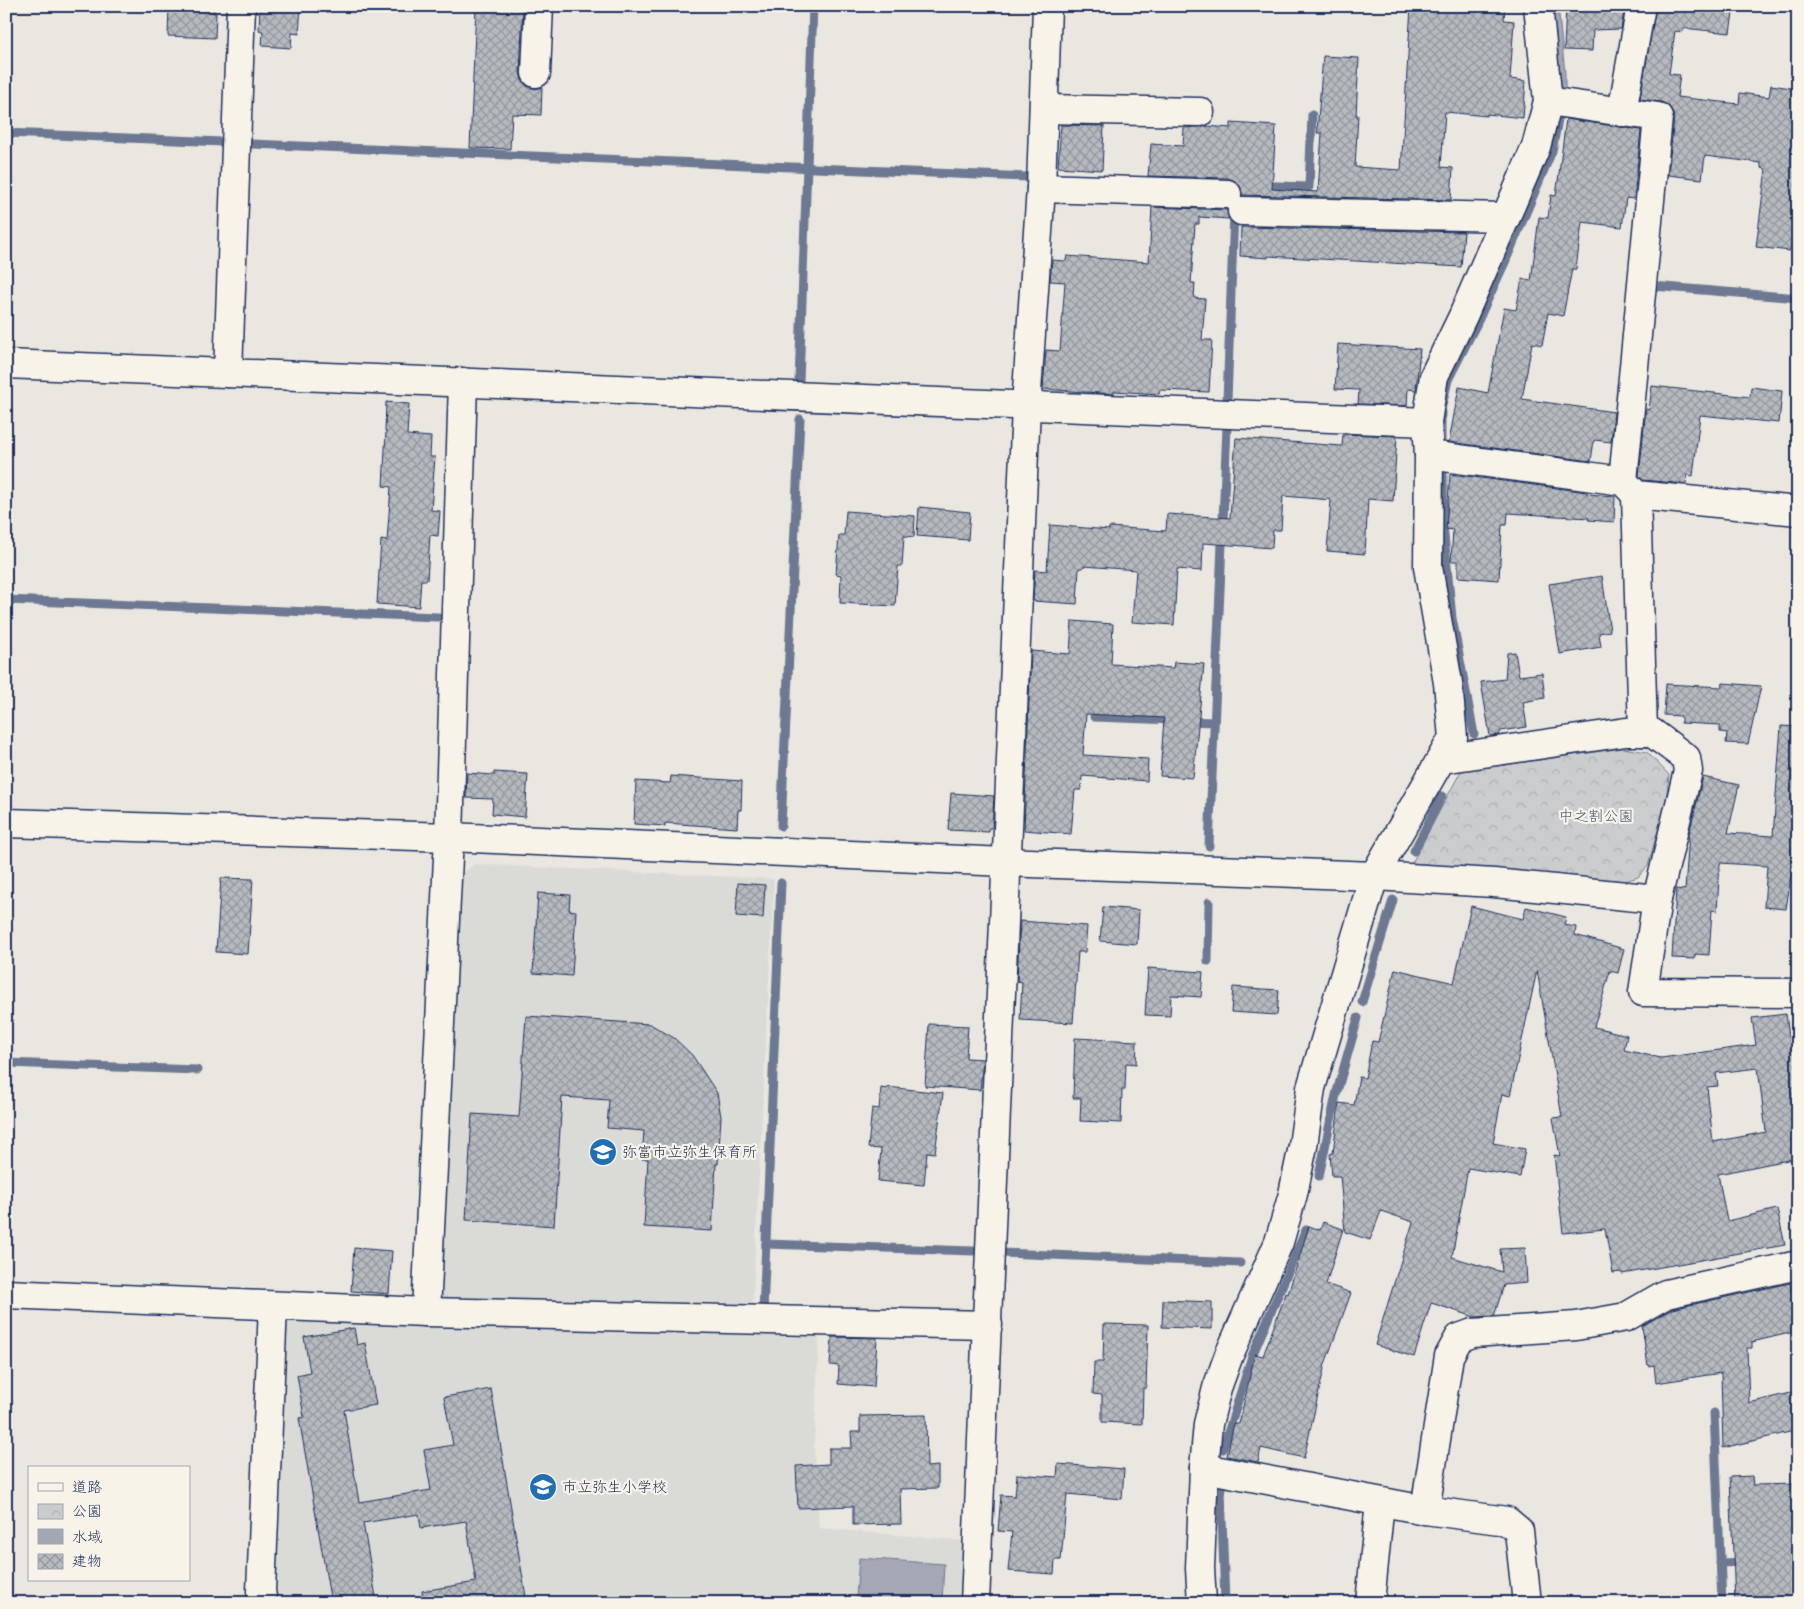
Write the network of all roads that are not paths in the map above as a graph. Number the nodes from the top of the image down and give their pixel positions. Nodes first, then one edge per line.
1 (241, 6) edge
2 (539, 6) edge
3 (1047, 6) edge
4 (1538, 6) edge
5 (1641, 6) edge
6 (536, 73) dead end
7 (1548, 101) junction
8 (1044, 109) junction
9 (1200, 112) dead end
10 (1622, 112) junction
11 (1041, 188) junction
12 (1506, 217) junction
13 (6, 364) edge
14 (228, 373) junction
15 (462, 382) junction
16 (1026, 406) junction
17 (1427, 422) junction
18 (1429, 455) junction
19 (1630, 488) junction
20 (1798, 512) edge
21 (1642, 732) junction
22 (1442, 759) junction
23 (6, 823) edge
24 (449, 837) junction
25 (1006, 862) junction
26 (1374, 876) junction
27 (1657, 900) junction
28 (1798, 993) edge
29 (1798, 1265) edge
30 (6, 1294) edge
31 (273, 1306) junction
32 (426, 1312) junction
33 (988, 1325) junction
34 (1204, 1468) junction
35 (1380, 1502) junction
36 (1425, 1510) junction
37 (263, 1603) edge
38 (975, 1603) edge
39 (1202, 1603) edge
40 (1370, 1603) edge
41 (1527, 1603) edge

1 - 14 street
2 - 6 street
3 - 8 street
4 - 7 street
5 - 10 street
7 - 10 street
7 - 12 street
8 - 9 street
8 - 11 street
10 - 19 street
11 - 12 street
11 - 16 street
12 - 17 street
13 - 14 street
14 - 15 street
15 - 16 street
15 - 24 street
16 - 17 street
16 - 25 street
17 - 18 street
18 - 19 street
18 - 22 street
19 - 20 street
19 - 21 street
21 - 22 street
21 - 27 street
22 - 26 street
23 - 24 street
24 - 25 street
24 - 32 street
25 - 26 street
25 - 33 street
26 - 27 street
26 - 34 street
27 - 28 street
29 - 36 street
30 - 31 street
31 - 32 street
31 - 37 street
32 - 33 street
33 - 38 street
34 - 35 street
34 - 39 street
35 - 36 street
35 - 40 street
36 - 41 street

